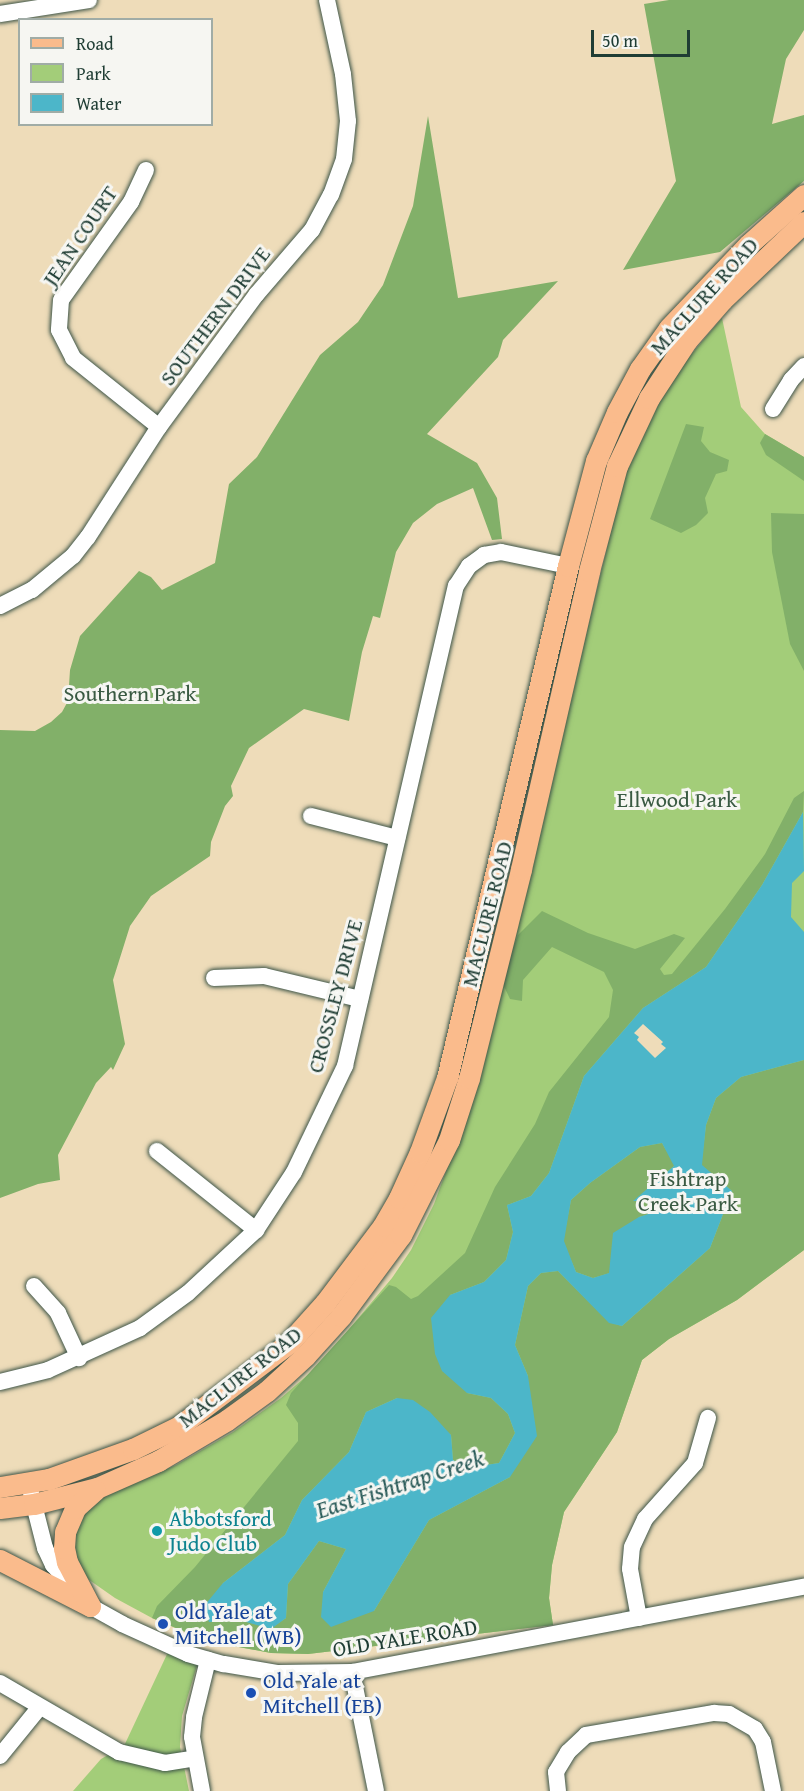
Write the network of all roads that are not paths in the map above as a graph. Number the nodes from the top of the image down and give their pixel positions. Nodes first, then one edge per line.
1 (89, 0) edge
2 (327, 0) edge
3 (0, 14) edge
4 (146, 170) dead end
5 (804, 195) edge
6 (804, 222) edge
7 (804, 366) edge
8 (772, 409) dead end
9 (159, 427) junction
10 (568, 566) junction
11 (0, 606) edge
12 (567, 667) junction
13 (311, 816) dead end
14 (397, 838) junction
15 (214, 978) dead end
16 (360, 999) junction
17 (157, 1151) dead end
18 (256, 1230) junction
19 (34, 1286) dead end
20 (79, 1358) junction
21 (0, 1382) edge
22 (708, 1418) dead end
23 (28, 1484) junction
24 (0, 1487) edge
25 (97, 1488) junction
26 (34, 1504) junction
27 (0, 1508) edge
28 (0, 1560) edge
29 (804, 1587) edge
30 (90, 1606) junction
31 (639, 1618) junction
32 (208, 1660) junction
33 (352, 1672) junction
34 (0, 1683) edge
35 (39, 1708) junction
36 (0, 1756) edge
37 (195, 1758) junction
38 (202, 1791) edge
39 (376, 1791) edge
40 (558, 1791) edge
41 (773, 1791) edge

1 - 3 street
2 - 9 street, SOUTHERN DRIVE
4 - 9 street, JEAN COURT
5 - 10 main road, MACLURE ROAD
6 - 12 main road, MACLURE ROAD
7 - 8 street
9 - 11 street, SOUTHERN DRIVE
10 - 12 main road
10 - 14 street, CROSSLEY DRIVE
10 - 23 main road, MACLURE ROAD
12 - 25 main road, MACLURE ROAD
13 - 14 street
14 - 16 street, CROSSLEY DRIVE
15 - 16 street
16 - 18 street, CROSSLEY DRIVE
17 - 18 street
18 - 20 street, CROSSLEY DRIVE
19 - 20 street
20 - 21 street, CROSSLEY DRIVE
22 - 31 street
23 - 24 main road, MACLURE ROAD
23 - 26 street, OLD YALE ROAD
25 - 26 main road, MACLURE ROAD
25 - 30 main road
26 - 27 main road, MACLURE ROAD
26 - 30 street, OLD YALE ROAD
28 - 30 main road
29 - 31 street, OLD YALE ROAD
30 - 32 street, OLD YALE ROAD
31 - 33 street, OLD YALE ROAD
32 - 33 street, OLD YALE ROAD
32 - 37 street
33 - 39 street
34 - 35 street
35 - 36 street
35 - 37 street
37 - 38 street
40 - 41 street

